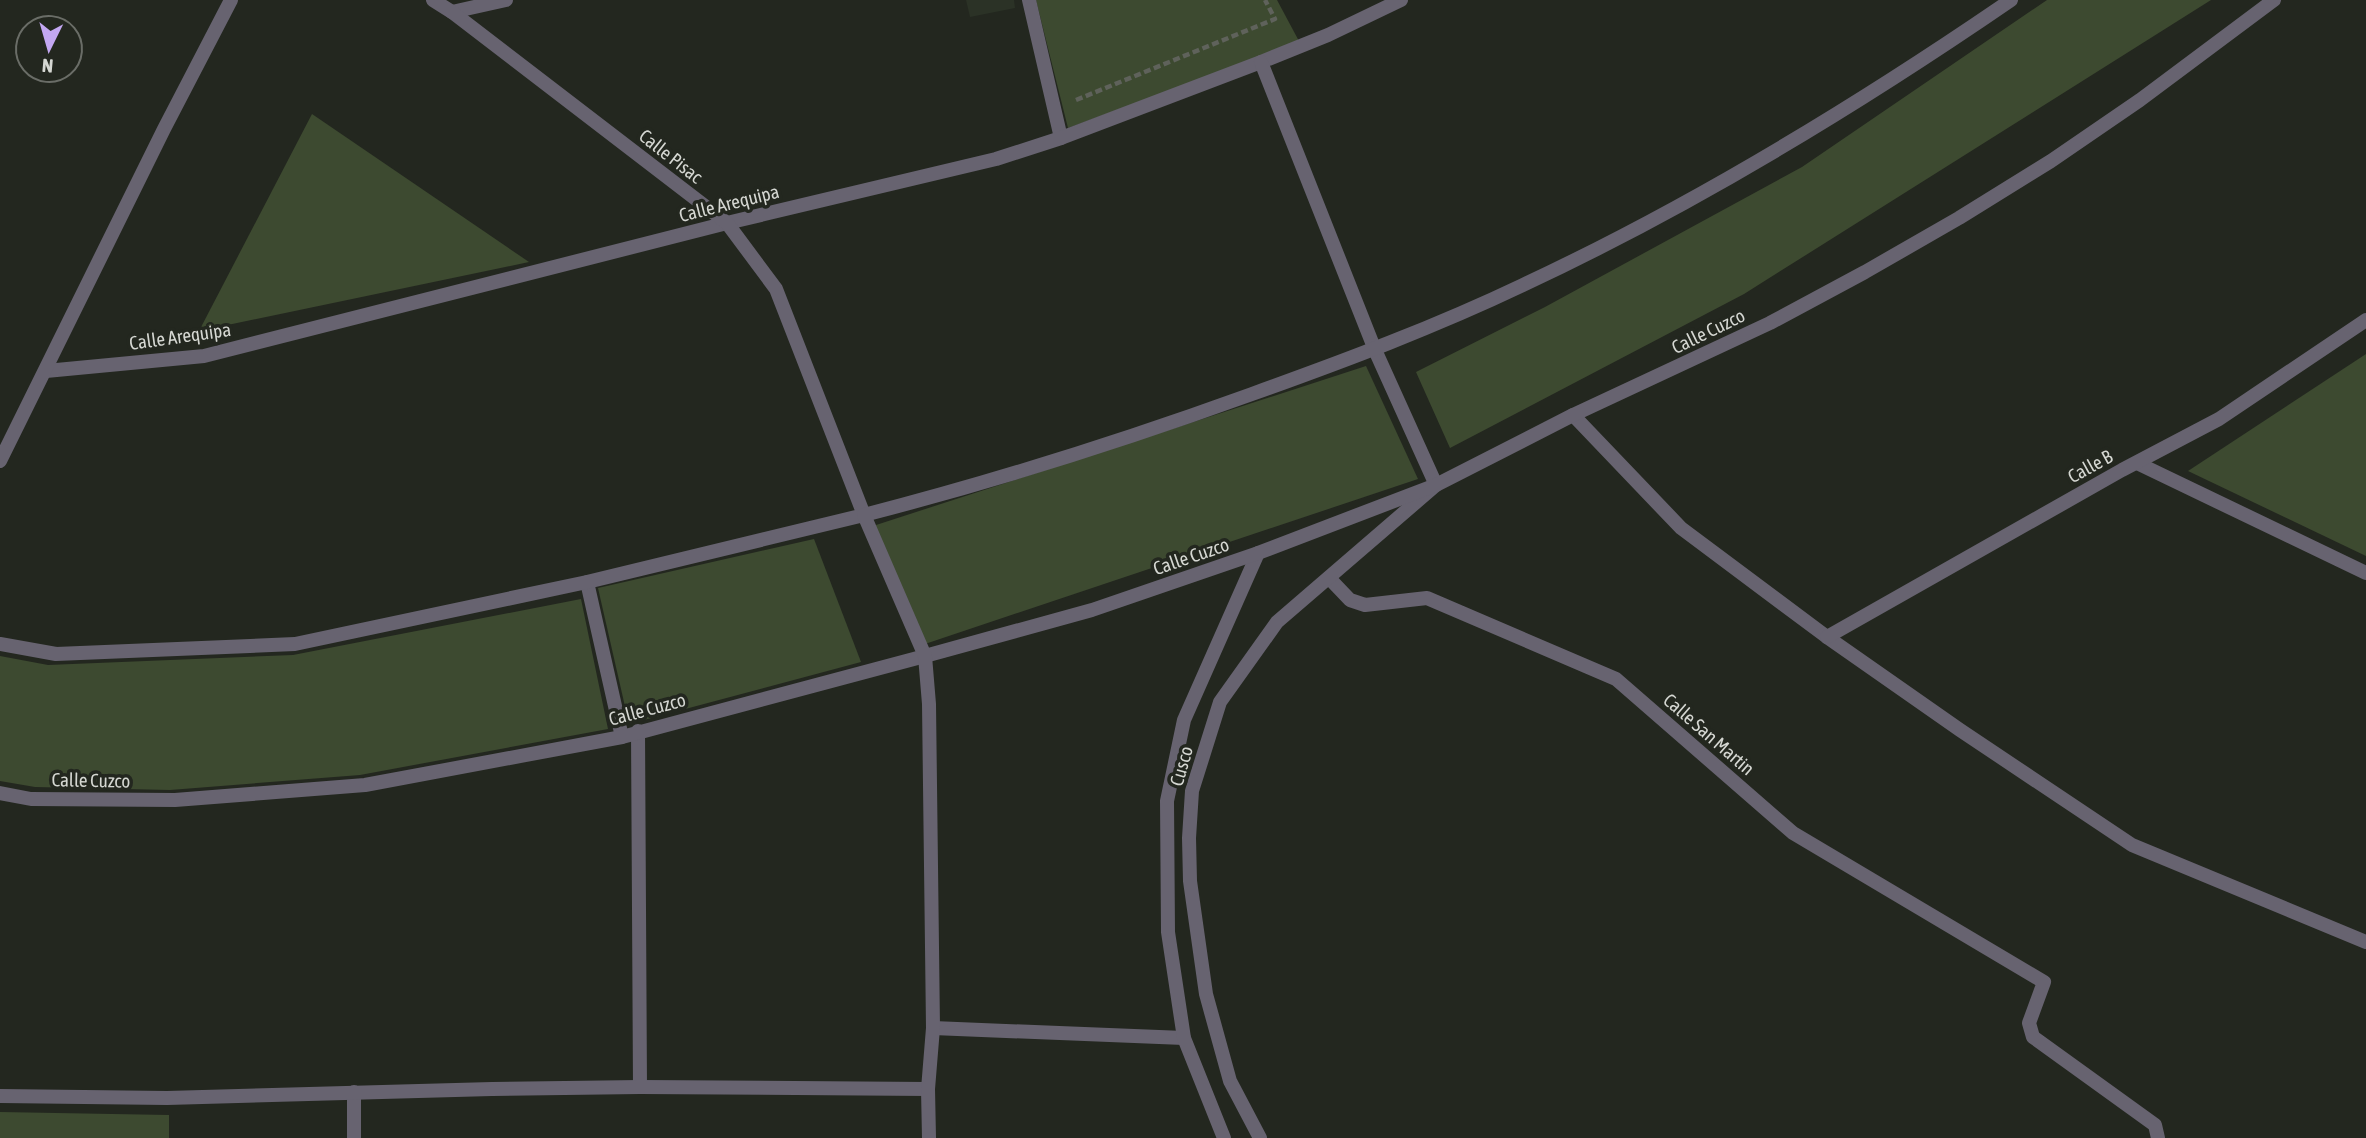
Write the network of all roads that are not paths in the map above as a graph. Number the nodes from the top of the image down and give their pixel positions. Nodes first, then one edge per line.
1 (231, 0) edge
2 (433, 0) edge
3 (506, 0) edge
4 (1029, 0) edge
5 (1401, 0) edge
6 (2011, 0) edge
7 (2274, 0) edge
8 (452, 12) junction
9 (1261, 62) junction
10 (1061, 138) junction
11 (727, 223) junction
12 (2366, 320) edge
13 (1375, 350) junction
14 (46, 371) junction
15 (1573, 415) junction
16 (0, 461) edge
17 (2137, 463) junction
18 (1436, 485) junction
19 (864, 515) junction
20 (1258, 553) junction
21 (2366, 573) edge
22 (1329, 578) junction
23 (587, 582) junction
24 (1827, 637) junction
25 (0, 644) edge
26 (925, 656) junction
27 (638, 731) junction
28 (622, 737) junction
29 (0, 793) edge
30 (2366, 942) edge
31 (933, 1028) junction
32 (1184, 1038) junction
33 (640, 1087) junction
34 (928, 1089) junction
35 (354, 1092) junction
36 (0, 1096) edge
37 (354, 1138) edge
38 (929, 1138) edge
39 (1224, 1138) edge
40 (1260, 1138) edge
41 (2158, 1138) edge

1 - 14 street
2 - 8 street, Calle Pisac
3 - 8 street
4 - 10 street
5 - 9 street, Calle Arequipa
6 - 13 street
7 - 15 street, Calle Cuzco
8 - 11 street, Calle Pisac
9 - 10 street, Calle Arequipa
9 - 13 street
10 - 11 street, Calle Arequipa
11 - 14 street, Calle Arequipa
11 - 19 street, Calle Pisac
12 - 17 street, Calle B
13 - 18 street
13 - 19 street
14 - 16 street
15 - 18 street, Calle Cuzco
15 - 24 street
17 - 21 street
17 - 24 street, Calle B
18 - 20 street, Calle Cuzco
18 - 22 street, Cusco
19 - 23 street
19 - 26 street, Calle Pisac
20 - 26 street, Calle Cuzco
20 - 32 street
22 - 40 street, Cusco
22 - 41 street, Calle San Martin
23 - 25 street
23 - 28 street
24 - 30 street
26 - 27 street, Calle Cuzco
26 - 31 street, Calle Pisac
27 - 28 street, Calle Cuzco
27 - 33 street
28 - 29 street, Calle Cuzco
31 - 32 street
31 - 34 street, Calle Pisac
32 - 39 street
33 - 34 street
33 - 35 street
34 - 38 street, Calle Pisac
35 - 36 street
35 - 37 street

